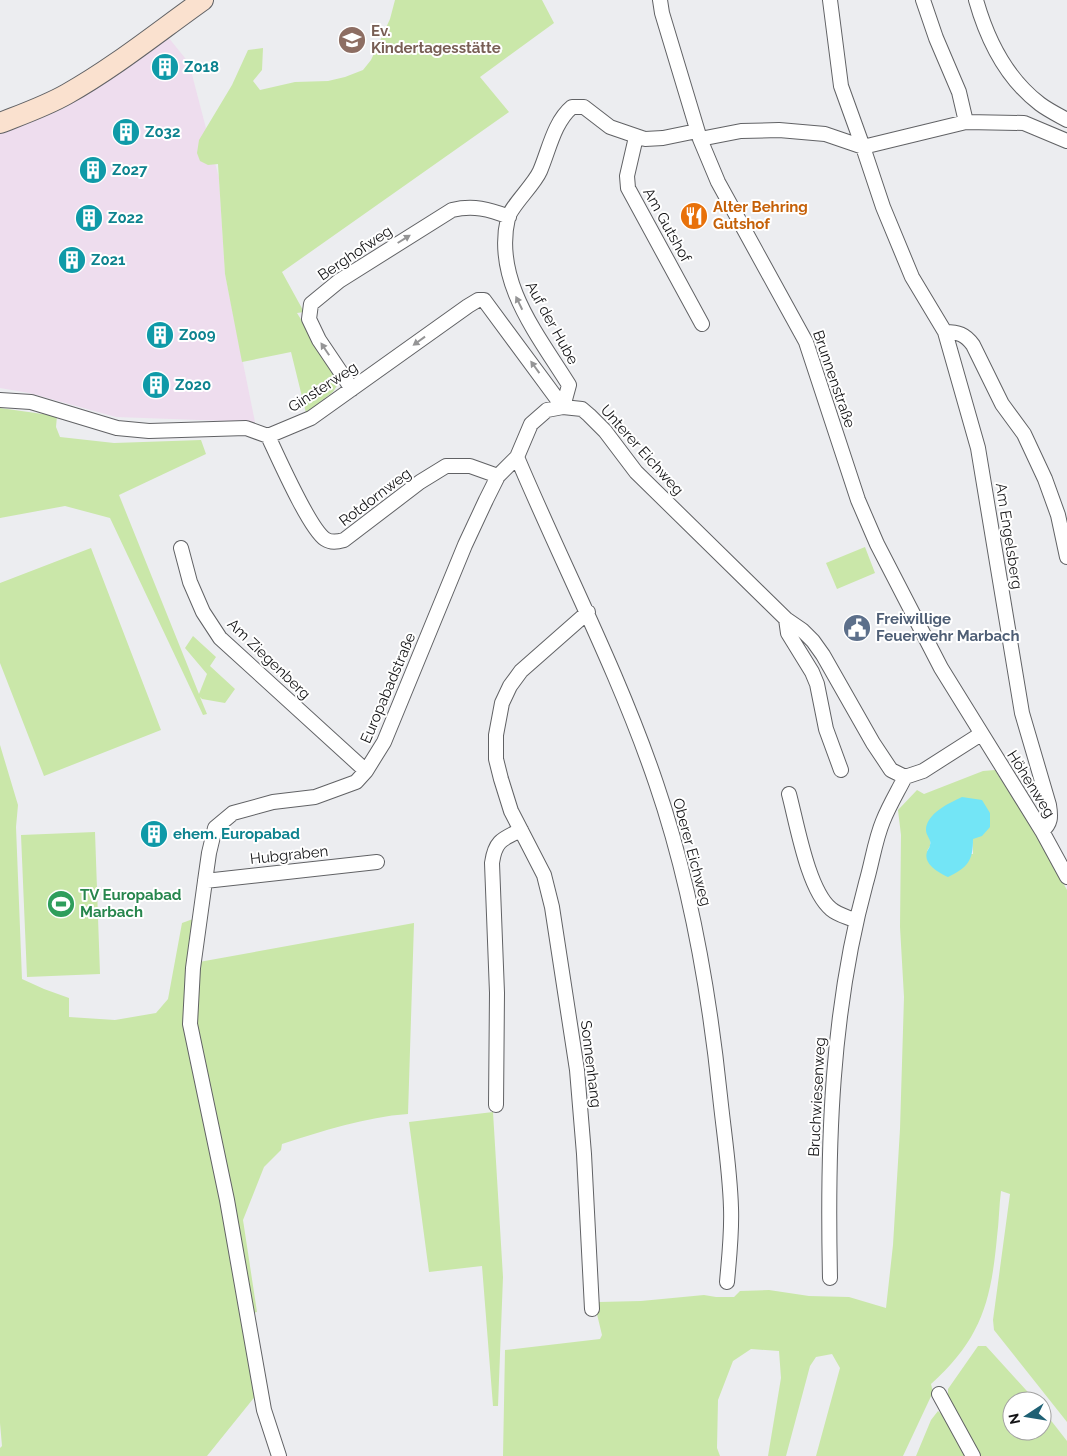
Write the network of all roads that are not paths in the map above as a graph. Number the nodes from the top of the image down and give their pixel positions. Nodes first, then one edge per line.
1 (203, 0) edge
2 (660, 0) edge
3 (830, 0) edge
4 (923, 0) edge
5 (976, 0) edge
6 (1067, 120) edge
7 (966, 122) junction
8 (0, 123) edge
9 (699, 135) junction
10 (636, 138) junction
11 (1067, 141) edge
12 (863, 147) junction
13 (509, 217) junction
14 (702, 324) dead end
15 (945, 332) junction
16 (352, 389) junction
17 (0, 400) edge
18 (563, 407) junction
19 (268, 436) junction
20 (517, 457) junction
21 (498, 476) junction
22 (181, 548) dead end
23 (1067, 557) edge
24 (588, 612) junction
25 (786, 619) junction
26 (981, 734) junction
27 (841, 770) dead end
28 (366, 771) junction
29 (905, 777) junction
30 (789, 794) dead end
31 (521, 830) junction
32 (1042, 831) junction
33 (377, 862) dead end
34 (1067, 877) edge
35 (204, 881) junction
36 (856, 921) junction
37 (496, 1105) dead end
38 (830, 1278) dead end
39 (727, 1282) dead end
40 (592, 1309) dead end
41 (939, 1394) dead end
42 (279, 1456) edge
43 (974, 1456) edge

1 - 8 main road
2 - 9 street, Brunnenstraße
3 - 12 street, Am Engelsberg
4 - 7 street
5 - 6 street
7 - 11 street
7 - 12 street
9 - 10 street, Auf der Hube
9 - 12 street
9 - 26 street, Brunnenstraße
10 - 13 street, Auf der Hube
10 - 14 street, Am Gutshof
12 - 15 street, Am Engelsberg
16 -> 13 street, Berghofweg
18 -> 13 street, Auf der Hube
15 - 23 street
15 - 32 street, Am Engelsberg
18 -> 16 street, Ginsterweg
16 - 19 street, Ginsterweg
17 - 19 street
18 - 20 street
18 - 25 street, Unterer Eichweg
19 - 21 street, Rotdornweg
20 - 21 street, Europabadstraße
20 - 24 street, Oberer Eichweg
21 - 28 street, Europabadstraße
22 - 28 street, Am Ziegenberg
24 - 31 street, Sonnenhang
24 - 39 street, Oberer Eichweg
25 - 27 street, Unterer Eichweg
25 - 29 street, Unterer Eichweg
26 - 29 street
26 - 32 street, Höhenweg
28 - 35 street, Europabadstraße
29 - 36 street, Bruchwiesenweg
30 - 36 street
31 - 37 street
31 - 40 street, Sonnenhang
32 - 34 street, Höhenweg
33 - 35 street, Hubgraben
35 - 42 street, Europabadstraße
36 - 38 street, Bruchwiesenweg
41 - 43 street

